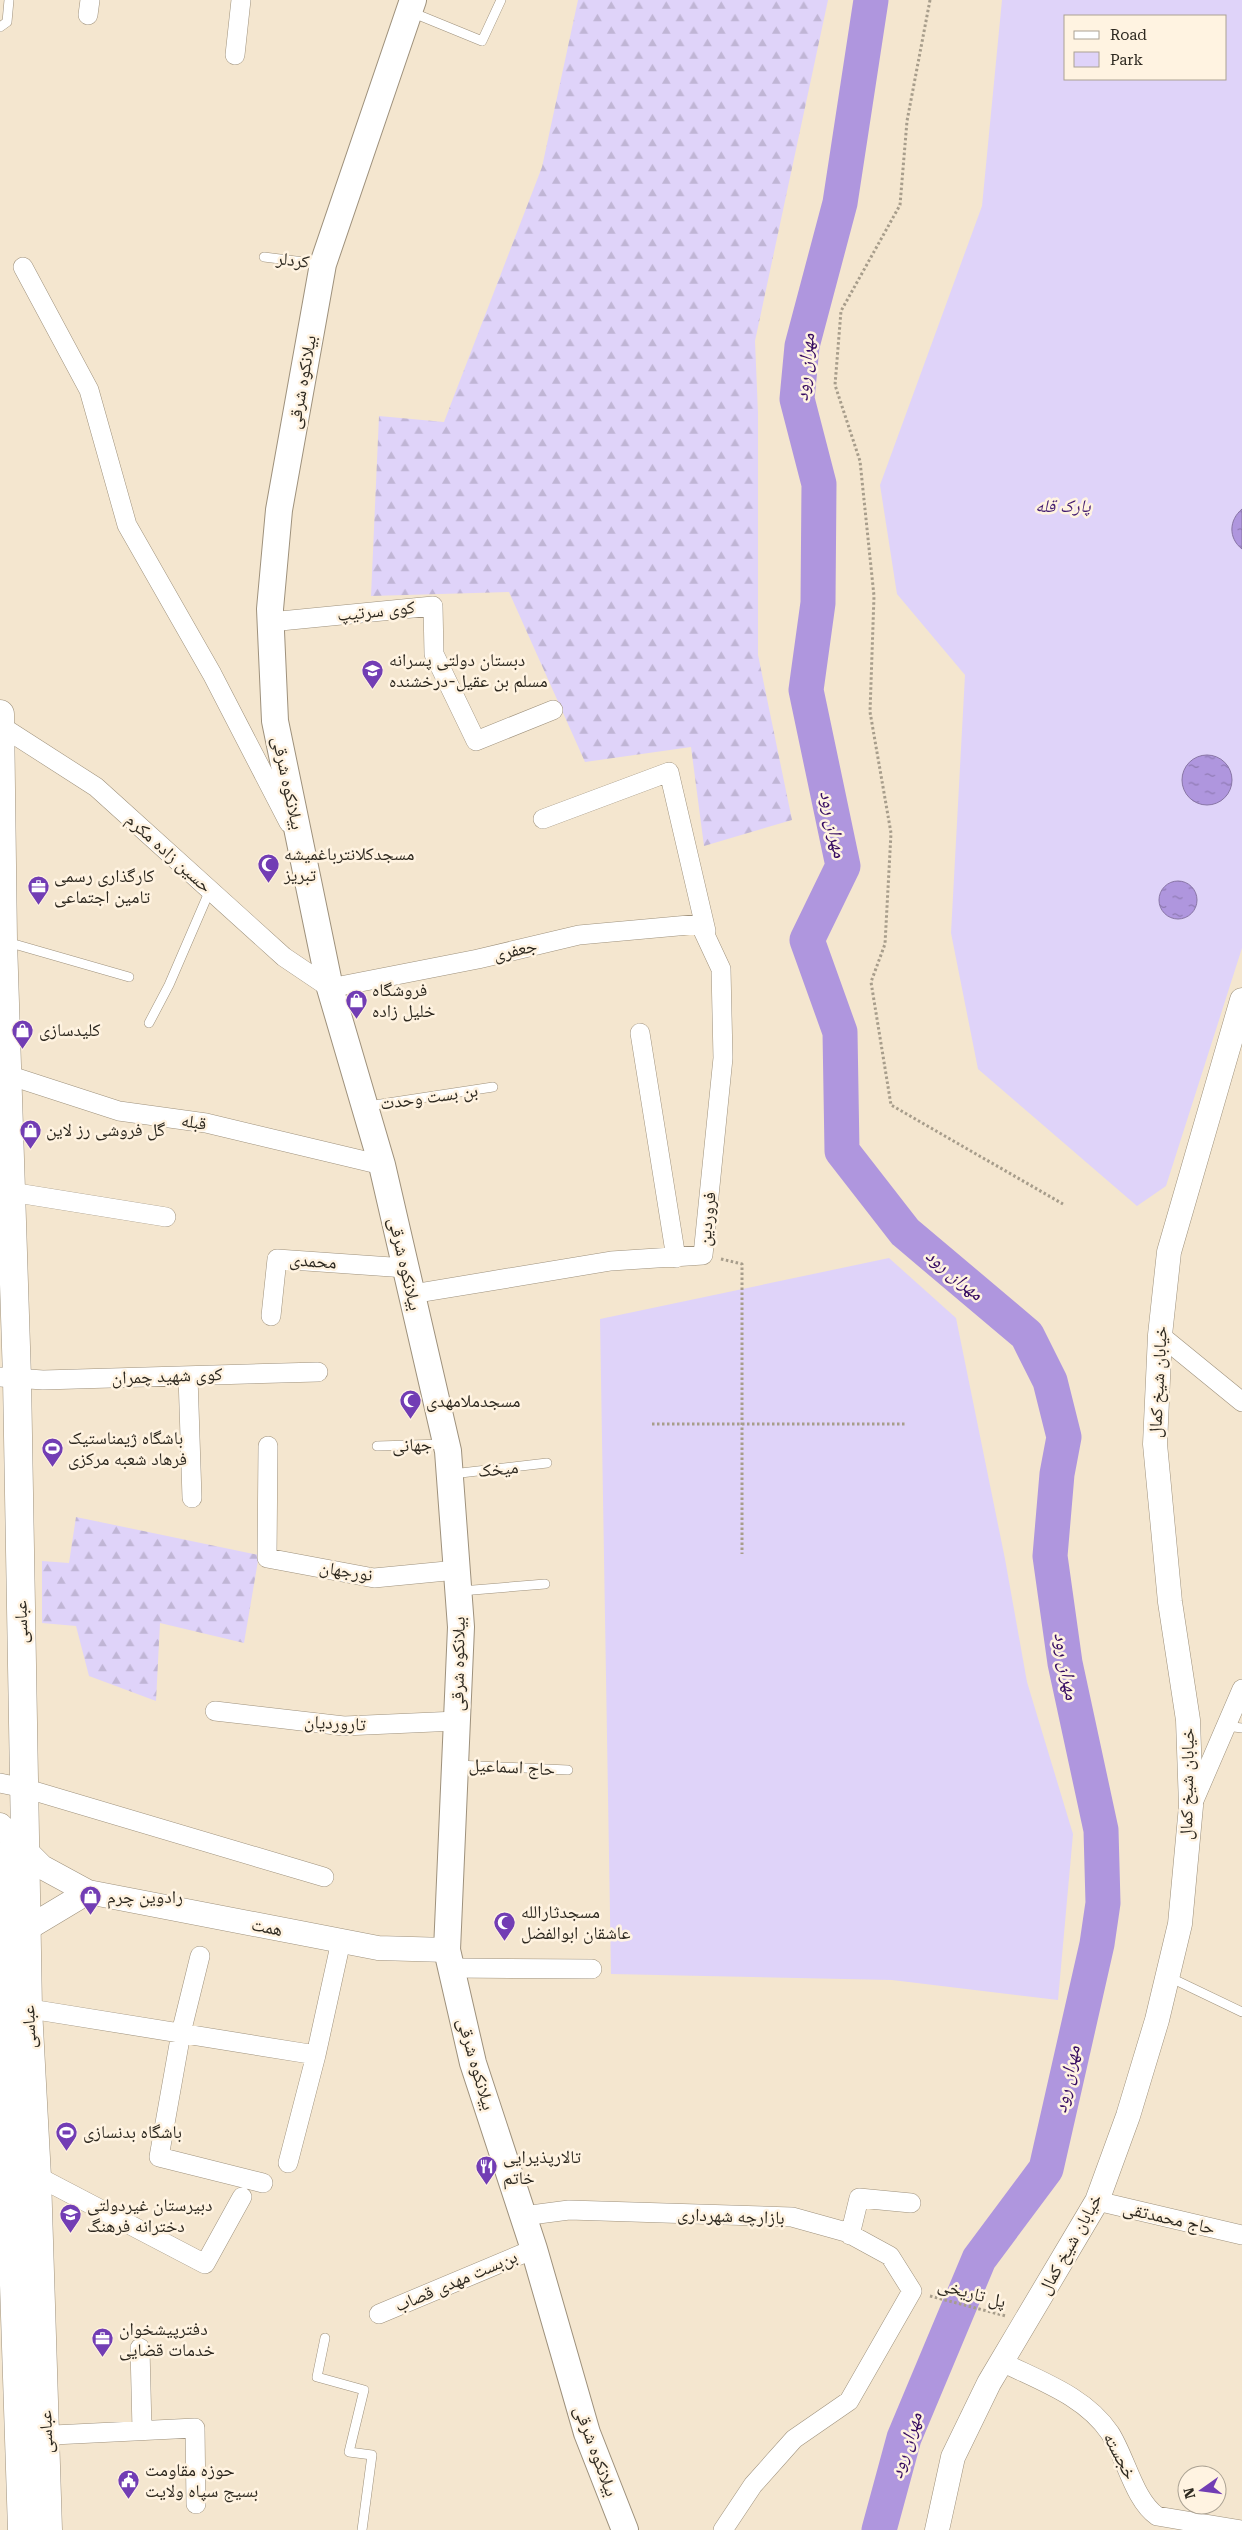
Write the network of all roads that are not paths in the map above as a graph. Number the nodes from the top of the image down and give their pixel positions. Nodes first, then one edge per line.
1 (9, 0) edge
2 (241, 0) edge
3 (501, 0) edge
4 (411, 6) edge
5 (0, 28) edge
6 (234, 55) dead end
7 (264, 256) dead end
8 (323, 264) junction
9 (23, 267) dead end
10 (270, 622) junction
11 (553, 710) dead end
12 (0, 714) edge
13 (0, 726) edge
14 (543, 819) dead end
15 (300, 844) junction
16 (210, 890) junction
17 (703, 928) junction
18 (1, 940) edge
19 (129, 977) dead end
20 (330, 988) junction
21 (1242, 1000) edge
22 (1239, 1023) edge
23 (149, 1024) dead end
24 (640, 1033) dead end
25 (4, 1074) edge
26 (493, 1087) dead end
27 (365, 1106) junction
28 (382, 1165) junction
29 (11, 1192) junction
30 (166, 1217) dead end
31 (676, 1258) junction
32 (406, 1268) junction
33 (412, 1294) junction
34 (271, 1316) dead end
35 (1160, 1335) junction
36 (318, 1372) dead end
37 (188, 1376) junction
38 (8, 1378) edge
39 (1242, 1402) edge
40 (446, 1444) junction
41 (268, 1446) dead end
42 (377, 1446) dead end
43 (547, 1463) dead end
44 (450, 1474) junction
45 (192, 1498) dead end
46 (458, 1581) junction
47 (545, 1584) dead end
48 (1242, 1689) edge
49 (215, 1711) dead end
50 (457, 1721) junction
51 (1234, 1727) edge
52 (455, 1765) junction
53 (568, 1770) dead end
54 (12, 1785) edge
55 (1191, 1806) junction
56 (0, 1825) edge
57 (12, 1852) edge
58 (324, 1877) dead end
59 (88, 1892) junction
60 (27, 1927) junction
61 (340, 1941) junction
62 (3, 1944) junction
63 (200, 1956) dead end
64 (449, 1959) junction
65 (592, 1969) dead end
66 (1167, 1976) junction
67 (17, 2007) junction
68 (1242, 2012) edge
69 (182, 2034) junction
70 (316, 2055) junction
71 (10, 2163) junction
72 (288, 2163) dead end
73 (37, 2177) junction
74 (263, 2183) dead end
75 (242, 2197) dead end
76 (1097, 2201) junction
77 (911, 2203) dead end
78 (523, 2216) junction
79 (850, 2234) junction
80 (1242, 2235) edge
81 (534, 2249) junction
82 (6, 2256) edge
83 (379, 2314) dead end
84 (325, 2338) dead end
85 (140, 2348) dead end
86 (1002, 2362) junction
87 (142, 2430) junction
88 (46, 2435) junction
89 (19, 2437) junction
90 (196, 2504) dead end
91 (22, 2530) edge
92 (48, 2530) edge
93 (362, 2530) edge
94 (624, 2530) edge
95 (724, 2530) edge
96 (937, 2530) edge
97 (1241, 2530) edge

1 - 5 lane
2 - 6 street
3 - 4 lane
4 - 8 main road, بیلانکوه شرقی
7 - 8 lane, کردلر
8 - 10 main road, بیلانکوه شرقی
9 - 15 street
10 - 11 street, کوی سرتیپ
10 - 15 main road, بیلانکوه شرقی
12 - 13 main road, عباسى
13 - 16 street, حسین زاده مکرم
13 - 18 main road, عباسى
14 - 17 street, فروردین
15 - 20 main road, بیلانکوه شرقی
16 - 20 street, حسین زاده مکرم
16 - 23 lane
17 - 20 street, جعفری
17 - 31 street, فروردین
18 - 19 lane
18 - 25 main road, عباسى
20 - 27 main road, بیلانکوه شرقی
21 - 22 street, خیابان شیخ کمال
22 - 35 street, خیابان شیخ کمال
24 - 31 street
25 - 28 street, قبله
25 - 29 main road, عباسى
26 - 27 lane, بن بست وحدت
27 - 28 main road, بیلانکوه شرقی
28 - 32 main road, بیلانکوه شرقی
29 - 30 street
29 - 38 main road, عباسى
31 - 33 street, فروردین
32 - 33 main road, بیلانکوه شرقی
32 - 34 street, محمدی
33 - 40 main road, بیلانکوه شرقی
35 - 39 street
35 - 55 street, خیابان شیخ کمال
36 - 37 street, کوی شهید چمران
37 - 38 street, کوی شهید چمران
37 - 45 street
38 - 54 main road, عباسى
40 - 42 lane, جهانی
40 - 44 main road, بیلانکوه شرقی
41 - 46 street, نورجهان
43 - 44 lane, میخک
44 - 46 main road, بیلانکوه شرقی
46 - 47 lane
46 - 50 main road, بیلانکوه شرقی
48 - 51 street
49 - 50 street, تاروردیان
50 - 52 main road, بیلانکوه شرقی
51 - 55 street
52 - 53 lane, حاج اسماعیل
52 - 64 main road, بیلانکوه شرقی
54 - 57 main road, عباسى
54 - 58 street
55 - 66 street, خیابان شیخ کمال
56 - 57 street, همت
57 - 59 street, همت
57 - 60 main road, عباسى
57 - 62 main road, عباسى
59 - 60 street
59 - 61 street, همت
60 - 62 street
60 - 67 main road, عباسى
61 - 64 street, همت
61 - 70 street
62 - 67 main road, عباسى
63 - 69 street
64 - 65 street
64 - 78 main road, بیلانکوه شرقی
66 - 68 lane
66 - 76 street, خیابان شیخ کمال
67 - 69 street
67 - 71 main road, عباسى
67 - 73 main road, عباسى
69 - 70 street
69 - 74 street
70 - 72 street
71 - 73 street
71 - 82 main road, عباسى
73 - 75 street
73 - 88 main road, عباسى
76 - 80 street, حاج محمدتقی
76 - 86 street, خیابان شیخ کمال
77 - 79 street
78 - 79 street, بازارچه شهرداری
78 - 81 main road, بیلانکوه شرقی
79 - 95 street, بازارچه شهرداری
81 - 83 street, بن‌بست مهدی قصاب
81 - 94 main road, بیلانکوه شرقی
82 - 89 main road, عباسى
84 - 93 lane
85 - 87 street
86 - 96 street, خیابان شیخ کمال
86 - 97 street, خجسته
87 - 88 street
87 - 90 street
88 - 89 street
88 - 92 main road, عباسى
89 - 91 main road, عباسى

